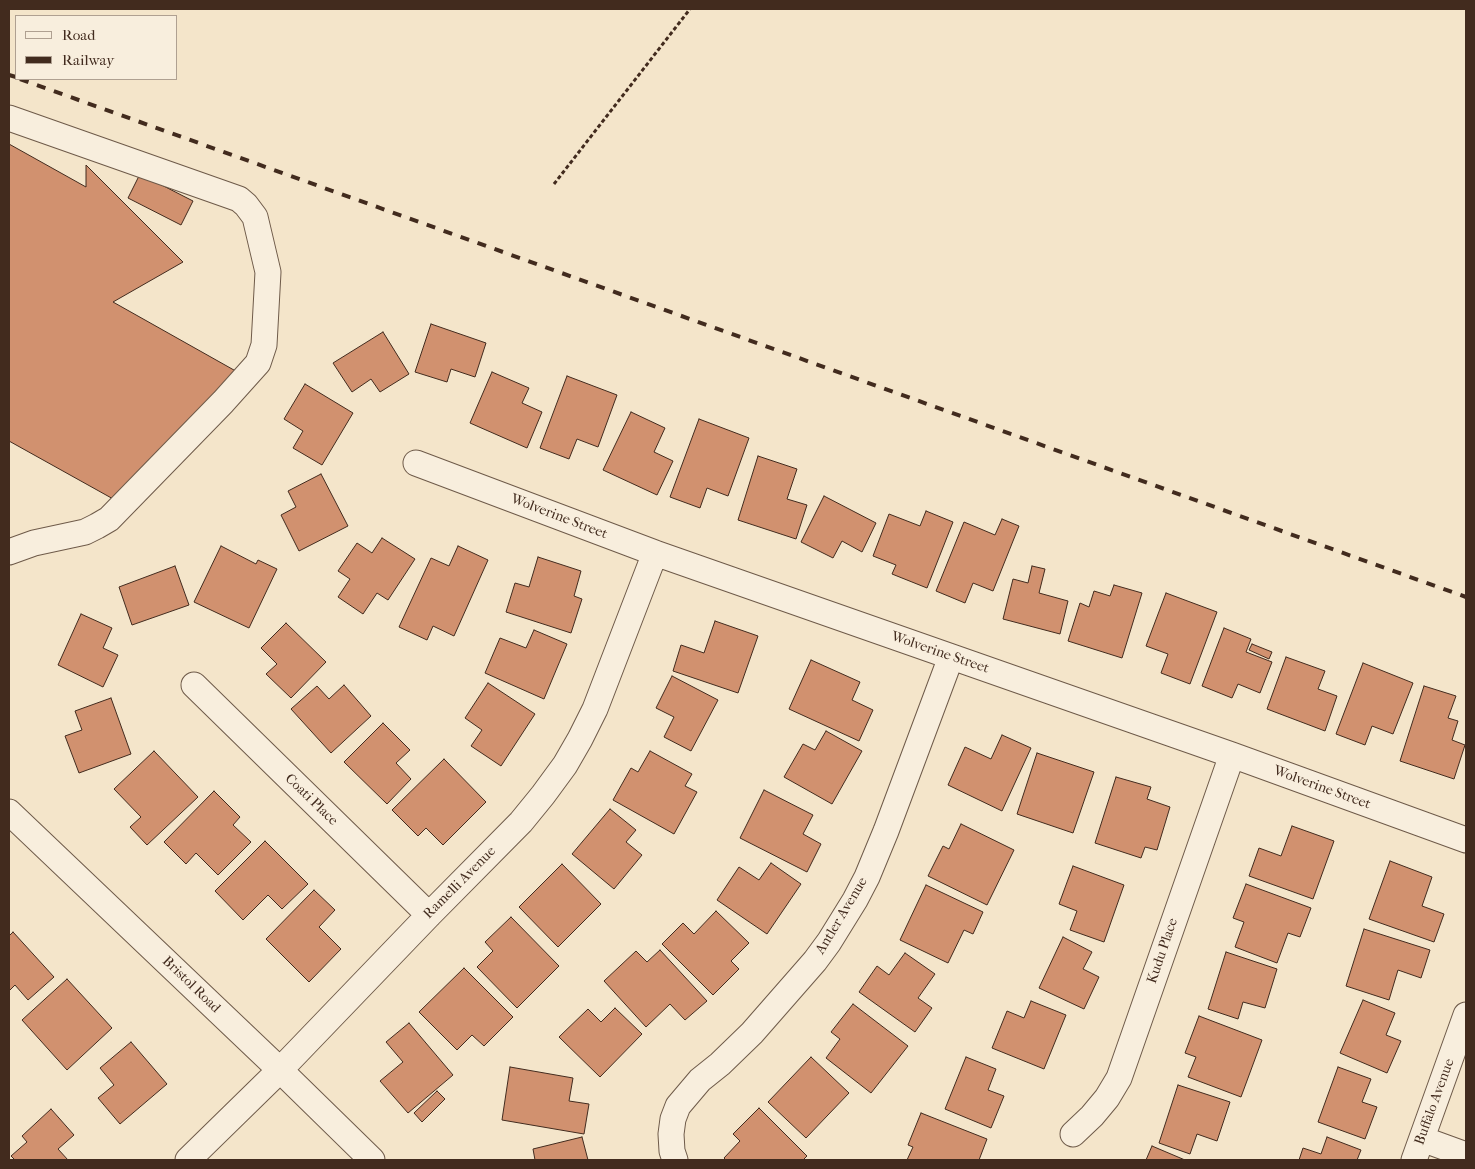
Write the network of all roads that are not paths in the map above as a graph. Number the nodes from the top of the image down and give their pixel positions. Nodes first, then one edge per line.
1 (9, 118) edge
2 (416, 463) dead end
3 (9, 552) edge
4 (655, 553) junction
5 (951, 657) junction
6 (194, 685) dead end
7 (1232, 755) junction
8 (9, 812) edge
9 (1466, 840) edge
10 (429, 914) junction
11 (1466, 1015) edge
12 (280, 1070) junction
13 (1073, 1134) dead end
14 (1418, 1150) edge
15 (1466, 1155) edge
16 (188, 1160) edge
17 (372, 1160) edge
18 (675, 1160) edge

1 - 3 street
2 - 4 street, Wolverine Street
4 - 5 street, Wolverine Street
4 - 10 street, Ramelli Avenue
5 - 7 street, Wolverine Street
5 - 18 street, Antler Avenue
6 - 10 street, Coati Place
7 - 9 street, Wolverine Street
7 - 13 street, Kudu Place
8 - 12 street, Bristol Road
10 - 12 street, Ramelli Avenue
11 - 14 street, Buffalo Avenue
12 - 16 street, Ramelli Avenue
12 - 17 street, Bristol Road
14 - 15 street

